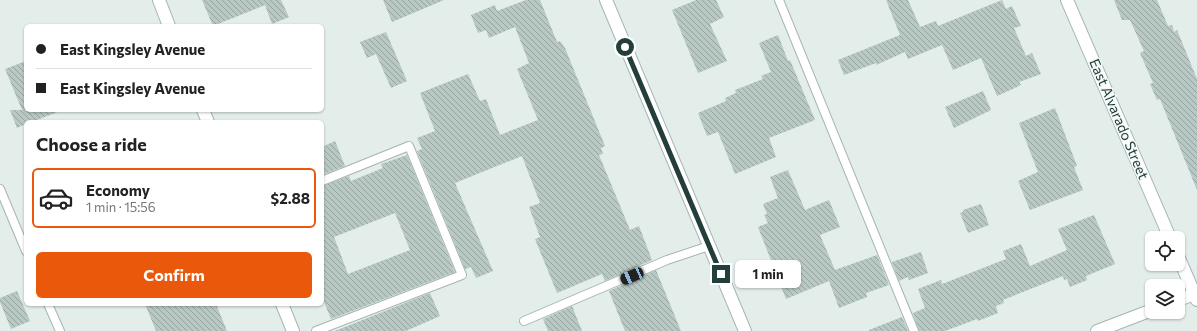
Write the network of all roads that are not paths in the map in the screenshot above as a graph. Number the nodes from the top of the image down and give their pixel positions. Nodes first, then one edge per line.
1 (159, 0) edge
2 (606, 0) edge
3 (779, 0) edge
4 (1067, 0) edge
5 (168, 24) edge
6 (324, 180) edge
7 (0, 189) edge
8 (1167, 231) edge
9 (24, 246) edge
10 (710, 246) junction
11 (1185, 271) edge
12 (1196, 296) edge
13 (1185, 298) edge
14 (49, 306) edge
15 (283, 306) edge
16 (1145, 313) edge
17 (524, 321) dead end
18 (60, 331) edge
19 (293, 331) edge
20 (316, 331) edge
21 (745, 331) edge
22 (914, 331) edge
23 (1097, 331) edge

1 - 5 street
2 - 10 street
3 - 22 lane
4 - 8 street, East Alvarado Street
6 - 20 lane
7 - 9 lane
10 - 17 lane
10 - 21 street
11 - 12 street
12 - 13 street
14 - 18 lane
15 - 19 street
16 - 23 street

